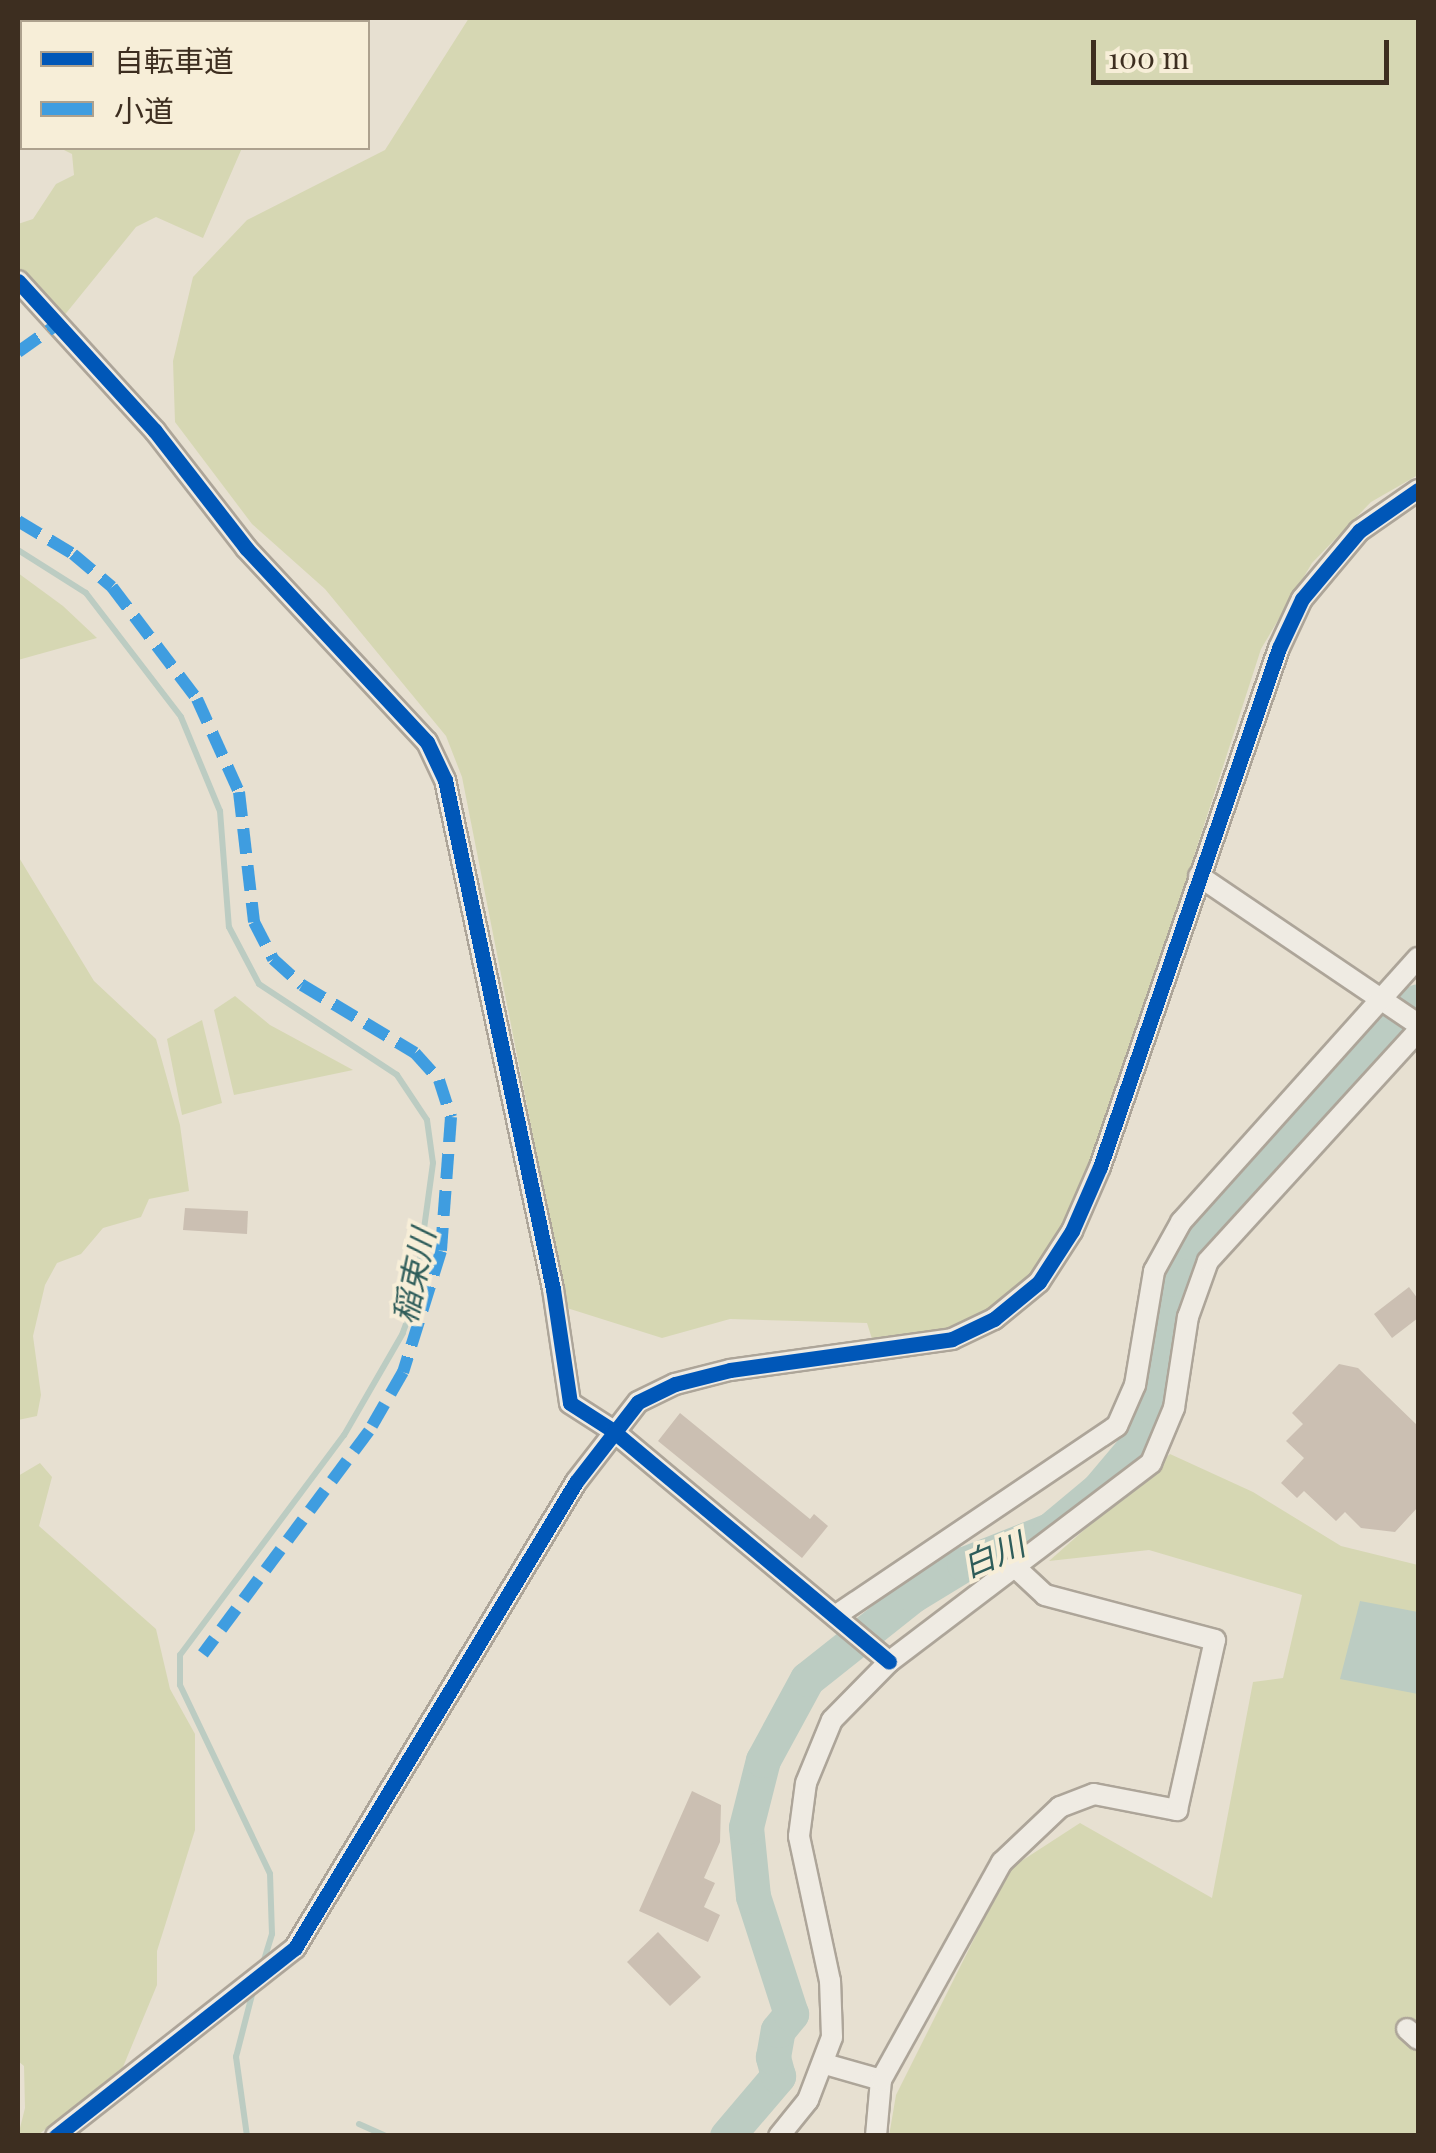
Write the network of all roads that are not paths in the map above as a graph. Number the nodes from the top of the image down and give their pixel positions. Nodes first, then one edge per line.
1 (18, 281) edge
2 (1418, 490) edge
3 (1200, 876) junction
4 (1418, 958) edge
5 (1378, 1000) junction
6 (1418, 1028) edge
7 (612, 1430) junction
8 (1016, 1568) junction
9 (835, 1616) junction
10 (890, 1662) junction
11 (825, 2064) junction
12 (881, 2080) junction
13 (56, 2136) edge
14 (779, 2136) edge
15 (876, 2136) edge

1 - 7 street
2 - 3 street
3 - 5 street
3 - 7 street
4 - 5 street
5 - 6 street
5 - 9 street
6 - 8 street
7 - 9 street
7 - 13 street
8 - 10 street
8 - 12 street
9 - 10 street
10 - 11 street
11 - 12 street
11 - 14 street
12 - 15 street

